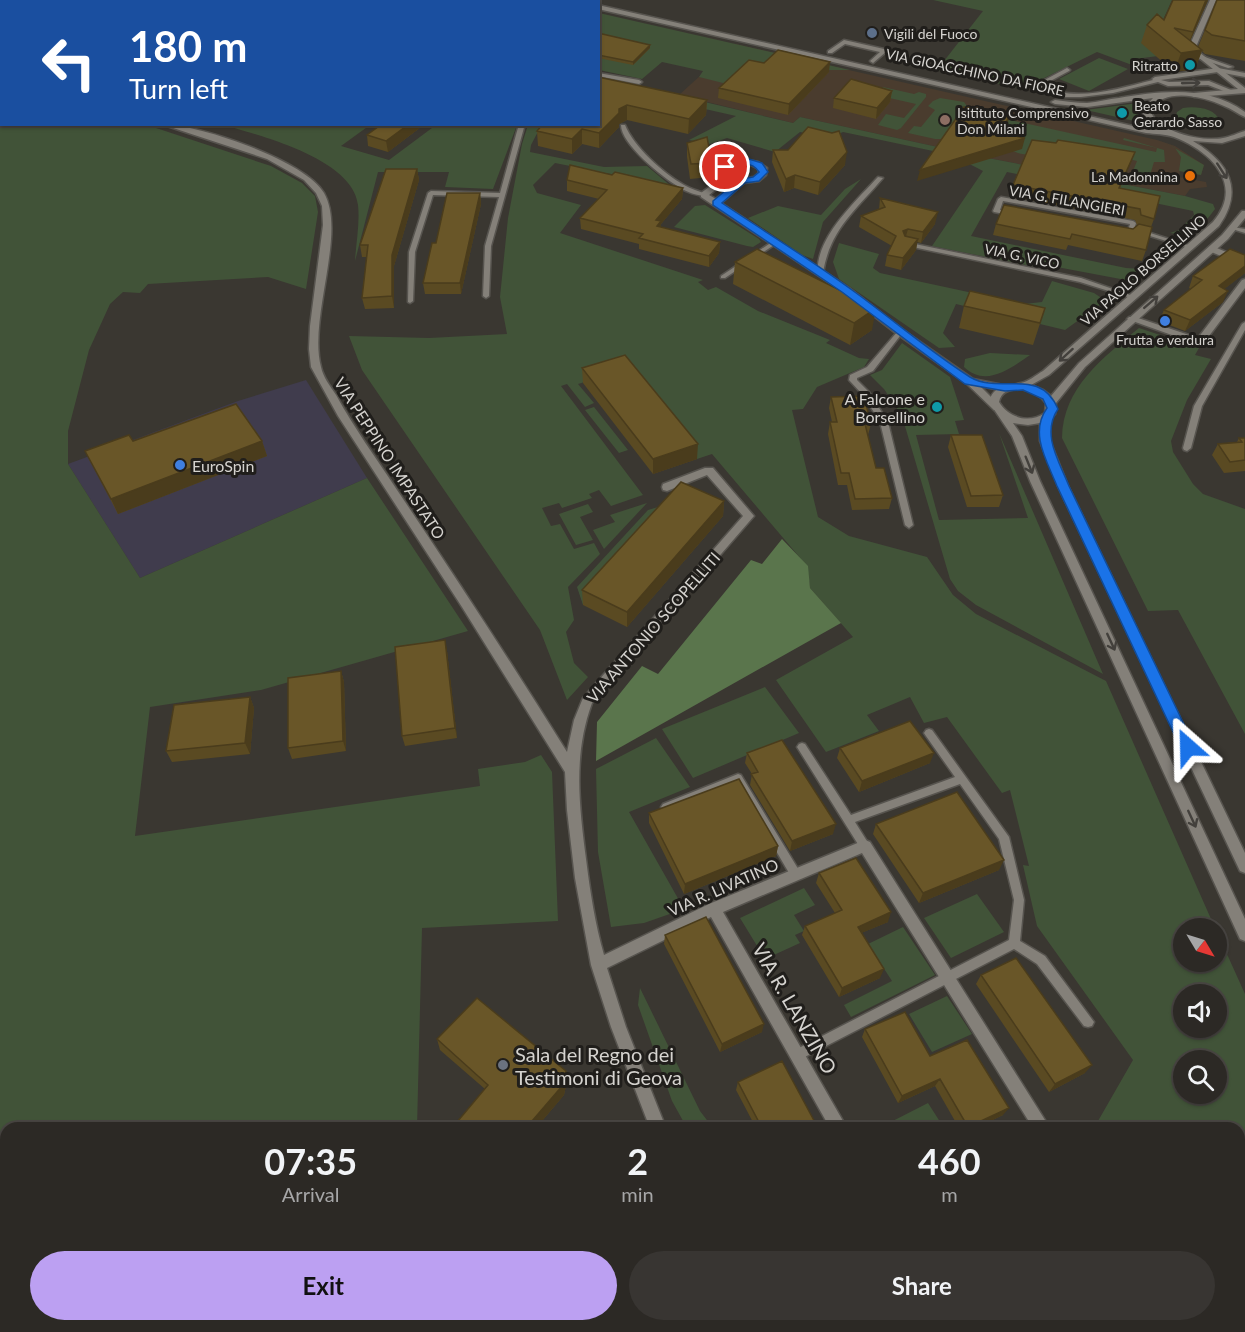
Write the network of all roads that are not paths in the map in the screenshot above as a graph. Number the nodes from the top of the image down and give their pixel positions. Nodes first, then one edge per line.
1 (1213, 0) edge
2 (600, 1) edge
3 (600, 7) edge
4 (830, 52) junction
5 (1198, 56) junction
6 (873, 61) junction
7 (1067, 70) dead end
8 (1218, 70) junction
9 (1245, 72) edge
10 (600, 74) edge
11 (1156, 81) junction
12 (639, 82) dead end
13 (1229, 91) junction
14 (1245, 91) edge
15 (1175, 94) junction
16 (1194, 94) junction
17 (1245, 115) edge
18 (170, 126) edge
19 (521, 126) edge
20 (623, 126) edge
21 (1245, 133) edge
22 (1177, 135) junction
23 (880, 178) dead end
24 (501, 195) junction
25 (704, 195) junction
26 (716, 203) junction
27 (1245, 213) edge
28 (1233, 228) junction
29 (1131, 229) junction
30 (1245, 231) edge
31 (774, 243) junction
32 (905, 244) edge
33 (1191, 247) junction
34 (1212, 249) junction
35 (1245, 263) edge
36 (820, 273) junction
37 (723, 276) dead end
38 (1245, 282) edge
39 (486, 296) dead end
40 (1133, 297) junction
41 (410, 301) dead end
42 (1132, 319) junction
43 (1245, 324) edge
44 (900, 332) junction
45 (969, 381) junction
46 (1023, 386) junction
47 (1005, 388) junction
48 (1051, 403) junction
49 (1000, 410) junction
50 (1046, 418) junction
51 (1187, 448) dead end
52 (667, 487) dead end
53 (909, 525) dead end
54 (929, 733) dead end
55 (802, 747) dead end
56 (571, 770) junction
57 (962, 779) junction
58 (666, 807) edge
59 (848, 820) junction
60 (865, 846) junction
61 (1245, 867) edge
62 (796, 875) junction
63 (714, 909) junction
64 (1245, 934) edge
65 (1014, 944) junction
66 (598, 965) junction
67 (948, 979) junction
68 (1088, 1022) dead end
69 (798, 1055) junction
70 (656, 1122) edge
71 (836, 1122) edge
72 (1038, 1122) edge

1 - 5 street
2 - 4 street, VIA GIOACCHINO DA FIORE
3 - 22 street, VIA GIOACCHINO DA FIORE
4 - 6 street, VIA GIOACCHINO DA FIORE
4 - 6 lane
5 - 8 street
5 - 9 lane
6 - 15 street, VIA GIOACCHINO DA FIORE
7 - 11 lane
8 - 9 lane
8 - 11 lane
8 - 14 street
10 - 12 lane
11 -> 13 lane
13 - 14 street
13 - 16 street
15 - 16 street, VIA GIOACCHINO DA FIORE
15 - 22 street, VIA PAOLO BORSELLINO
16 - 17 street
18 - 56 street, VIA PEPPINO IMPASTATO
19 - 24 lane
20 - 25 lane
21 - 22 street, VIA GIOACCHINO DA FIORE
22 -> 33 street, VIA PAOLO BORSELLINO
23 - 36 lane
24 - 39 lane
24 - 41 lane
25 - 26 street
25 - 26 street
26 - 31 street
27 - 28 street, VIA PAOLO BORSELLINO
28 - 30 lane
28 - 34 street, VIA PAOLO BORSELLINO
29 - 29 lane, VIA G. FILANGIERI
29 - 33 lane
31 - 36 street
31 - 37 lane
32 - 40 lane, VIA G. VICO
33 - 40 street, VIA PAOLO BORSELLINO
34 - 35 street
42 -> 34 street, VIA PAOLO BORSELLINO
36 - 44 street
38 - 42 street
40 -> 46 street, VIA PAOLO BORSELLINO
42 - 48 street, VIA PAOLO BORSELLINO
43 - 51 lane
44 - 45 street
44 - 53 lane
45 - 47 street
45 - 49 street
46 - 47 street
46 - 48 street
47 - 49 street
48 - 50 street
49 - 50 street
49 -> 64 street
50 - 61 street
52 - 56 street, VIA ANTONIO SCOPELLITI
54 - 57 lane
55 - 59 lane
56 - 66 street, VIA ANTONIO SCOPELLITI
57 - 59 lane
57 - 65 lane
58 - 62 lane
59 - 60 lane
60 - 62 street, VIA R. LIVATINO
60 - 67 street
62 - 63 street, VIA R. LIVATINO
63 - 66 street, VIA R. LIVATINO
63 - 69 street, VIA R. LANZINO
65 - 67 lane
65 - 68 lane
66 - 70 street, VIA ANTONIO SCOPELLITI
67 - 69 lane
67 - 72 street
69 - 71 street, VIA R. LANZINO

